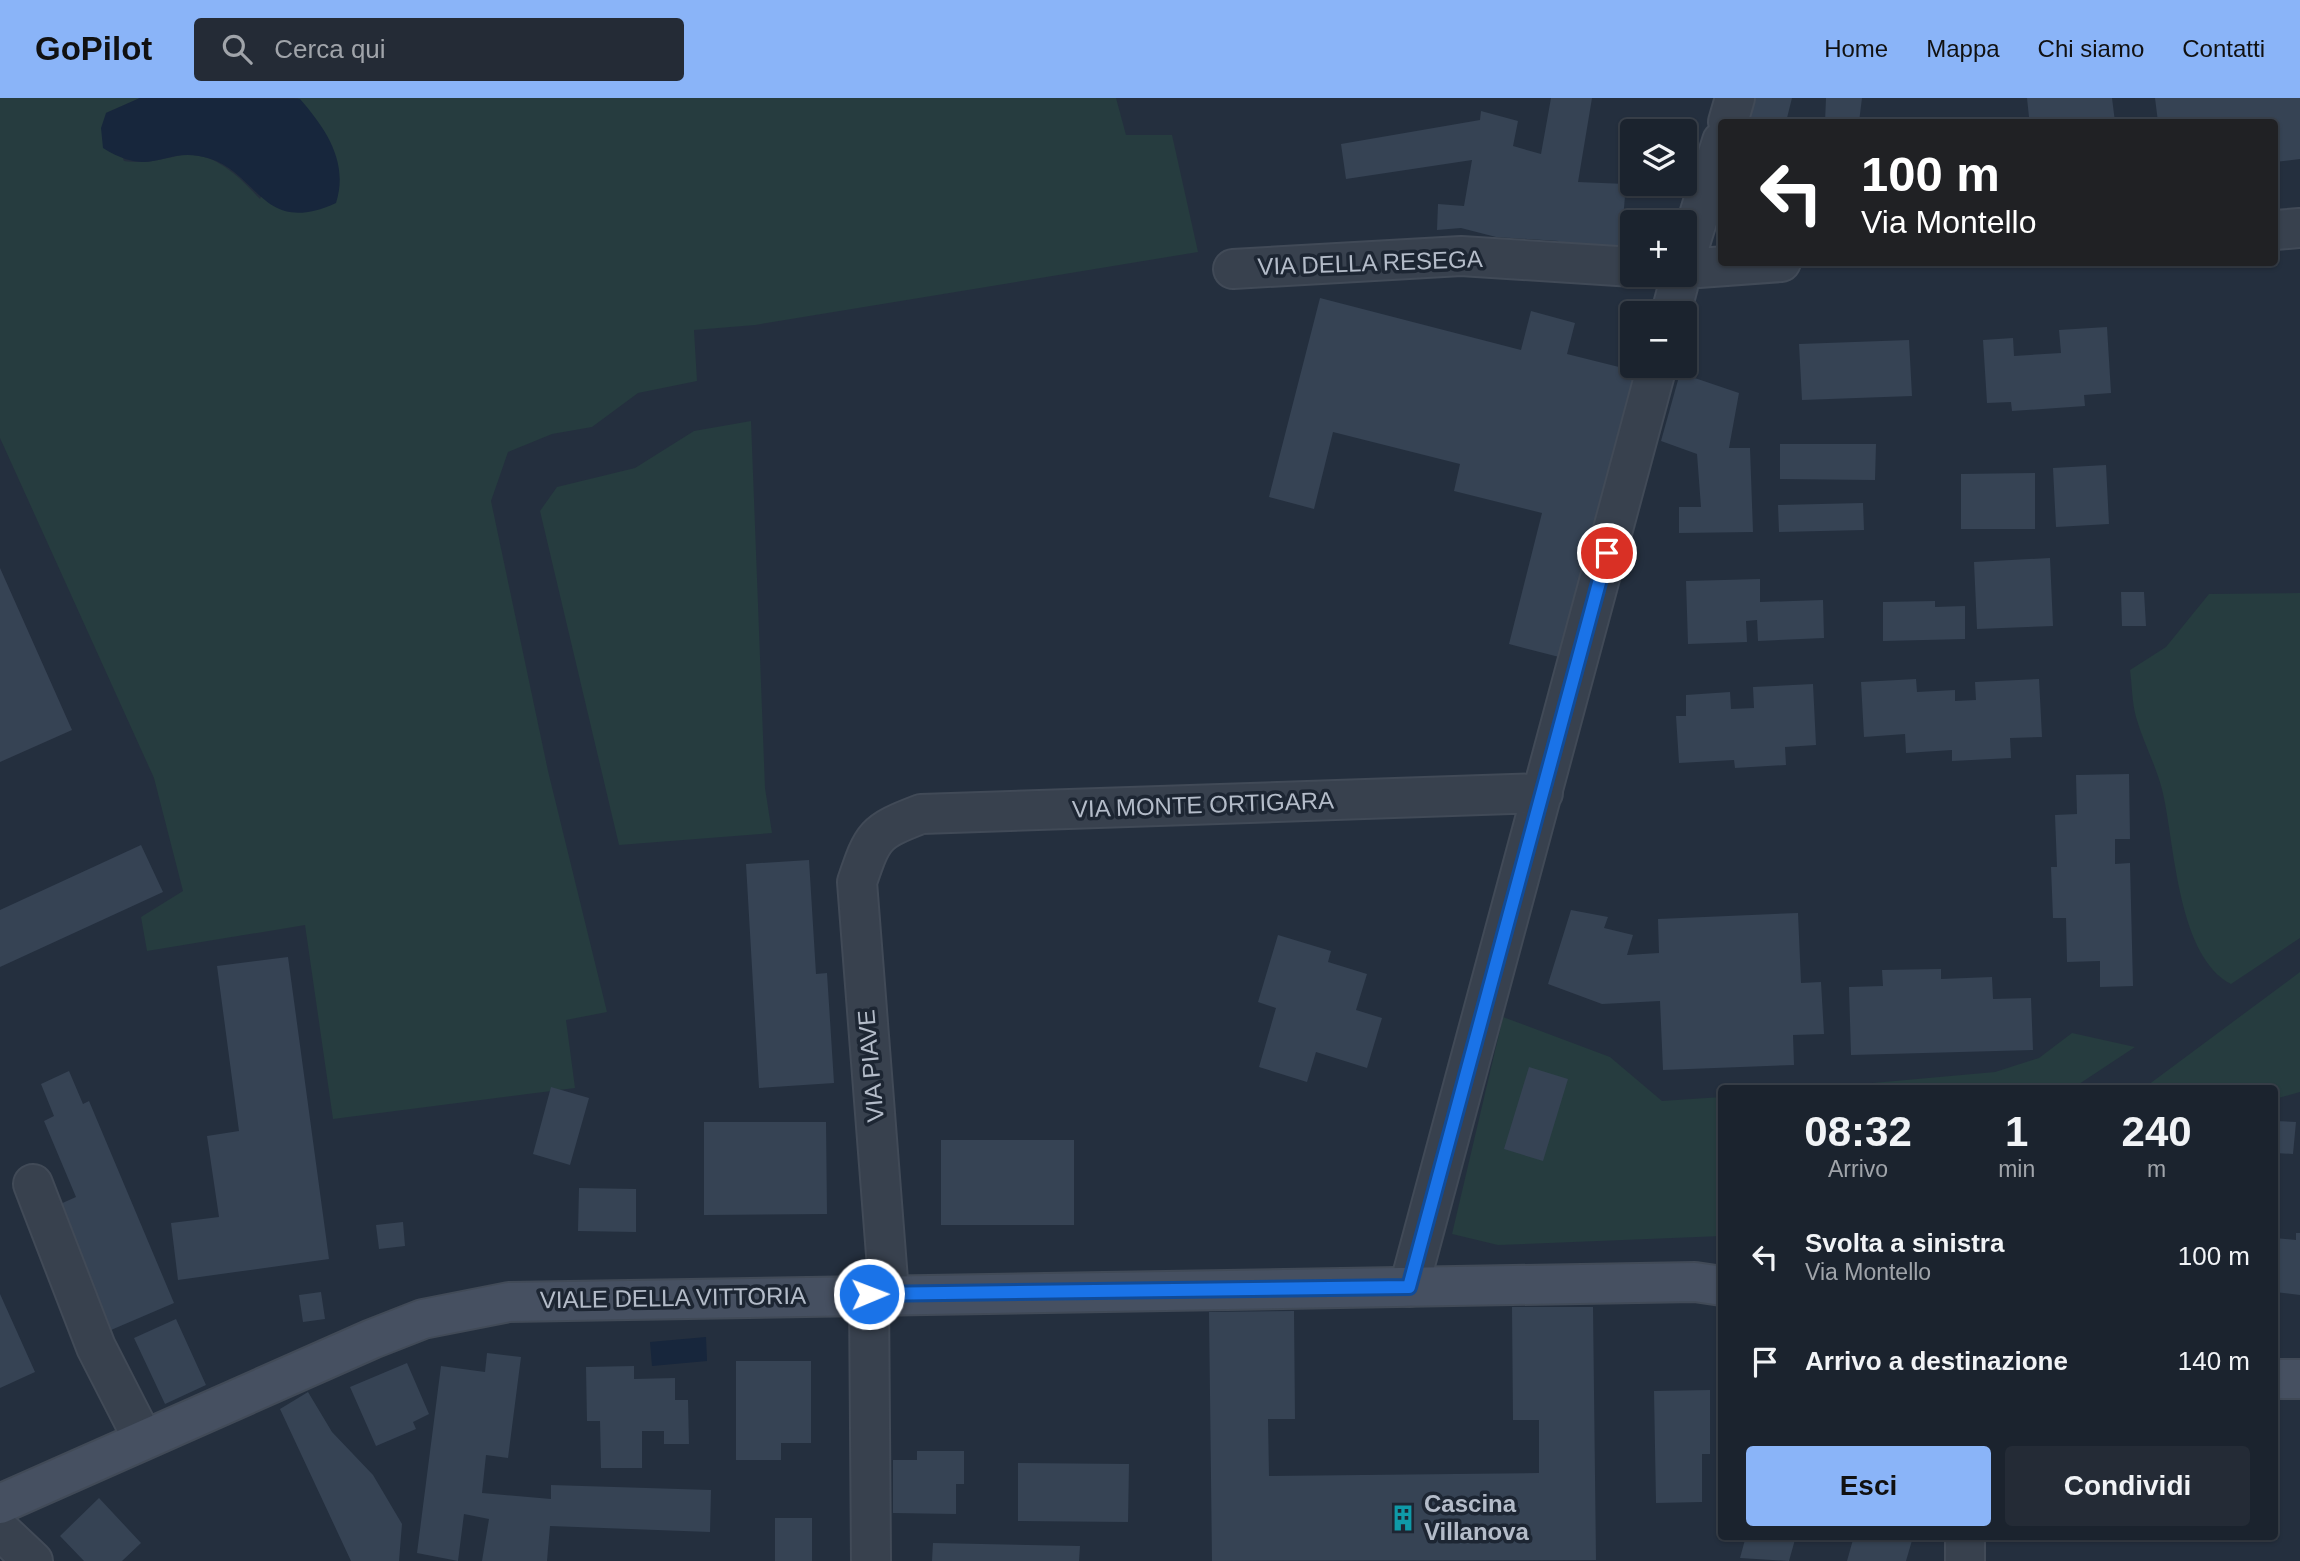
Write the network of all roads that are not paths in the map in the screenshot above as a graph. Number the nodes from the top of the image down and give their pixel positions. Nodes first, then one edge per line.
1 (1735, 98) edge
2 (1729, 119) edge
3 (1718, 154) edge
4 (1697, 221) edge
5 (2300, 228) edge
6 (2278, 230) edge
7 (1620, 266) edge
8 (1726, 266) edge
9 (1697, 268) edge
10 (1233, 269) dead end
11 (1654, 378) edge
12 (1543, 793) junction
13 (871, 842) joint
14 (33, 1184) dead end
15 (1718, 1285) edge
16 (1409, 1287) junction
17 (879, 1294) junction
18 (2300, 1378) edge
19 (2278, 1379) edge
20 (143, 1439) junction
21 (0, 1504) edge
22 (0, 1530) edge
23 (1965, 1540) edge
24 (33, 1561) edge
25 (871, 1561) edge
26 (1965, 1561) edge

1 - 2 street
3 - 4 street
5 - 6 street
7 - 10 street, VIA DELLA RESEGA
8 - 9 street
11 - 12 street
12 - 13 street, VIA MONTE ORTIGARA
12 - 16 street
13 - 17 street, VIA PIAVE
14 - 20 street
15 - 16 street, VIALE DELLA VITTORIA
16 - 17 street, VIALE DELLA VITTORIA
17 - 20 street, VIALE DELLA VITTORIA
17 - 25 street, VIA PIAVE
18 - 19 street
20 - 21 street, VIALE DELLA VITTORIA
22 - 24 street
23 - 26 street

